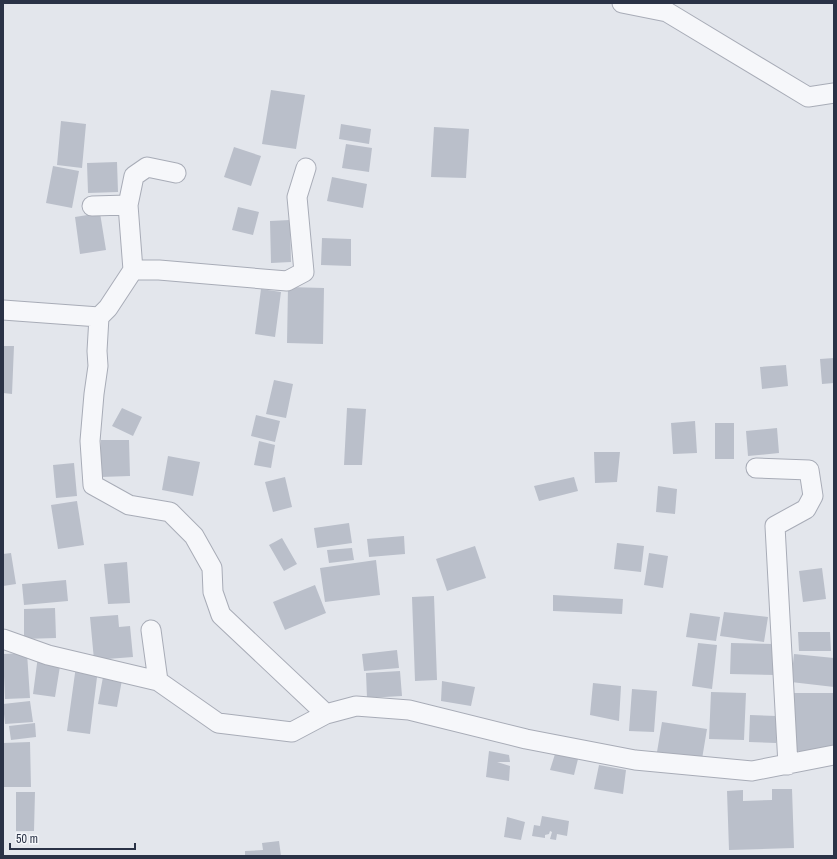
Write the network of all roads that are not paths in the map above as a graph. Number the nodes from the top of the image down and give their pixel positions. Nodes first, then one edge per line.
1 (622, 3) edge
2 (834, 93) edge
3 (306, 168) dead end
4 (176, 173) dead end
5 (128, 205) junction
6 (92, 206) dead end
7 (132, 270) junction
8 (3, 310) edge
9 (99, 317) junction
10 (756, 468) dead end
11 (151, 630) dead end
12 (3, 639) edge
13 (158, 681) junction
14 (326, 714) junction
15 (834, 755) edge
16 (788, 764) junction

1 - 2 street
3 - 7 street
4 - 5 street
5 - 6 street
5 - 7 street
7 - 9 street
8 - 9 street
9 - 14 street
10 - 16 street
11 - 13 street
12 - 13 street
13 - 14 street
14 - 16 street
15 - 16 street

